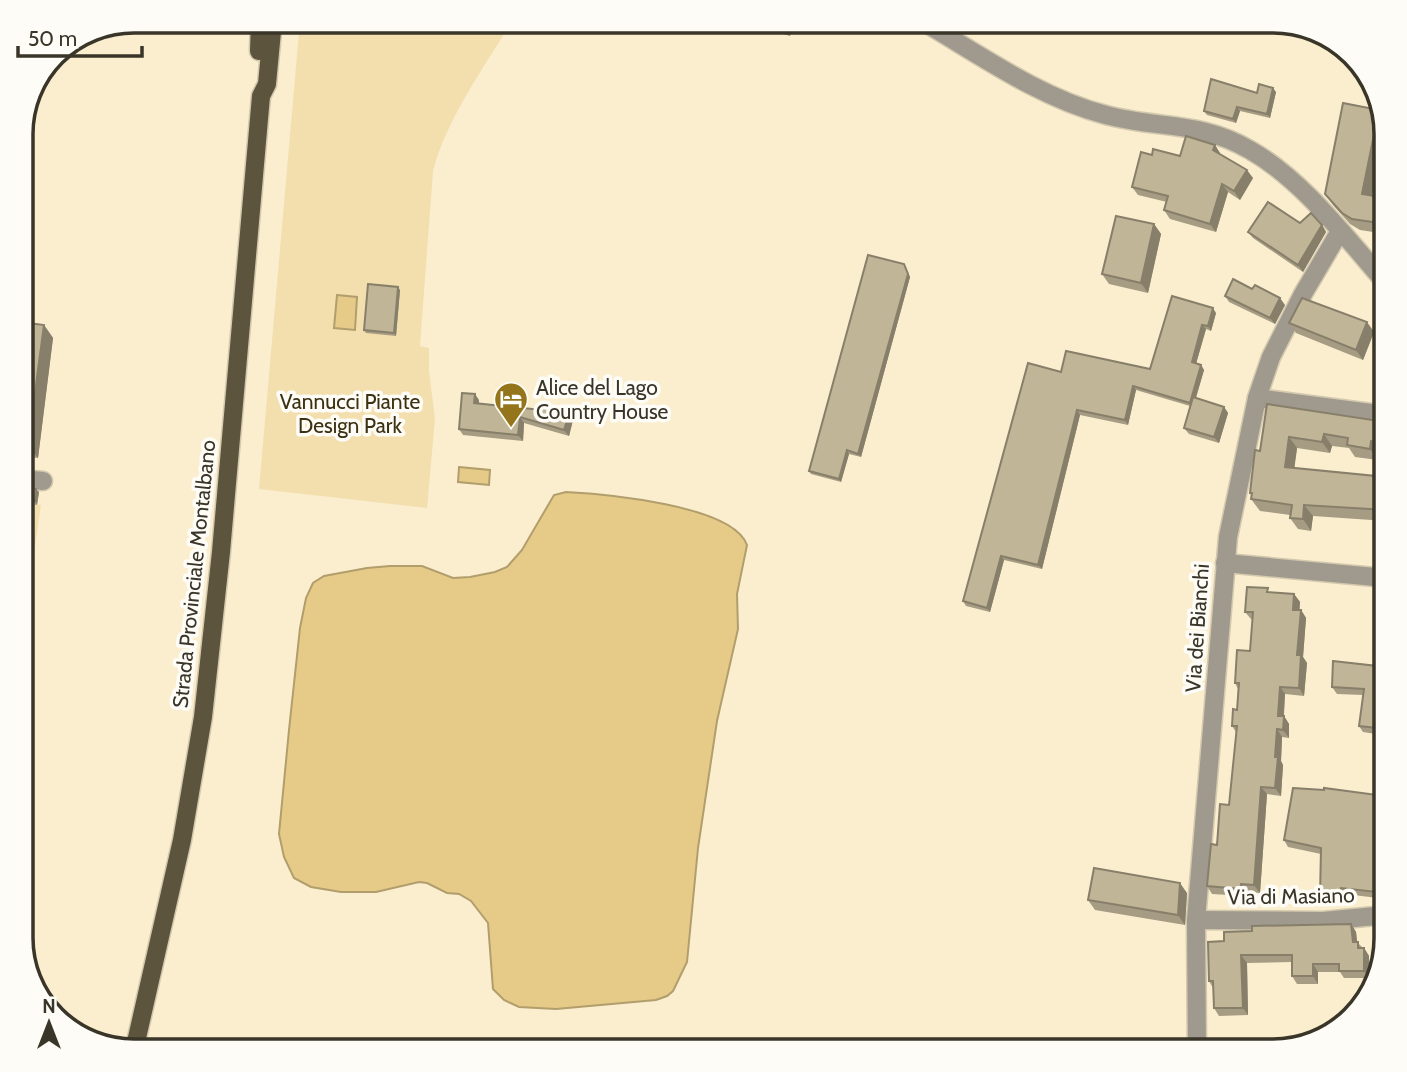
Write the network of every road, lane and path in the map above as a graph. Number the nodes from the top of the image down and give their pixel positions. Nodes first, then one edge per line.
1 (259, 33) edge
2 (272, 33) edge
3 (943, 33) edge
4 (261, 96) junction
5 (1340, 231) junction
6 (1374, 269) edge
7 (1257, 398) junction
8 (1374, 413) edge
9 (33, 480) edge
10 (43, 481) dead end
11 (1225, 563) junction
12 (1374, 577) edge
13 (1374, 916) edge
14 (1196, 920) junction
15 (137, 1039) edge
16 (1197, 1039) edge

1 - 4 main road, Strada Provinciale Montalbano
2 - 4 main road, Strada Provinciale Montalbano
3 - 5 street
4 - 15 main road, Strada Provinciale Montalbano
5 - 6 street
5 - 7 street, Via dei Bianchi
7 - 8 street
7 - 11 street, Via dei Bianchi
9 - 10 street
11 - 12 street
11 - 14 street, Via dei Bianchi
13 - 14 street, Via di Masiano
14 - 16 street, Via dei Bianchi

